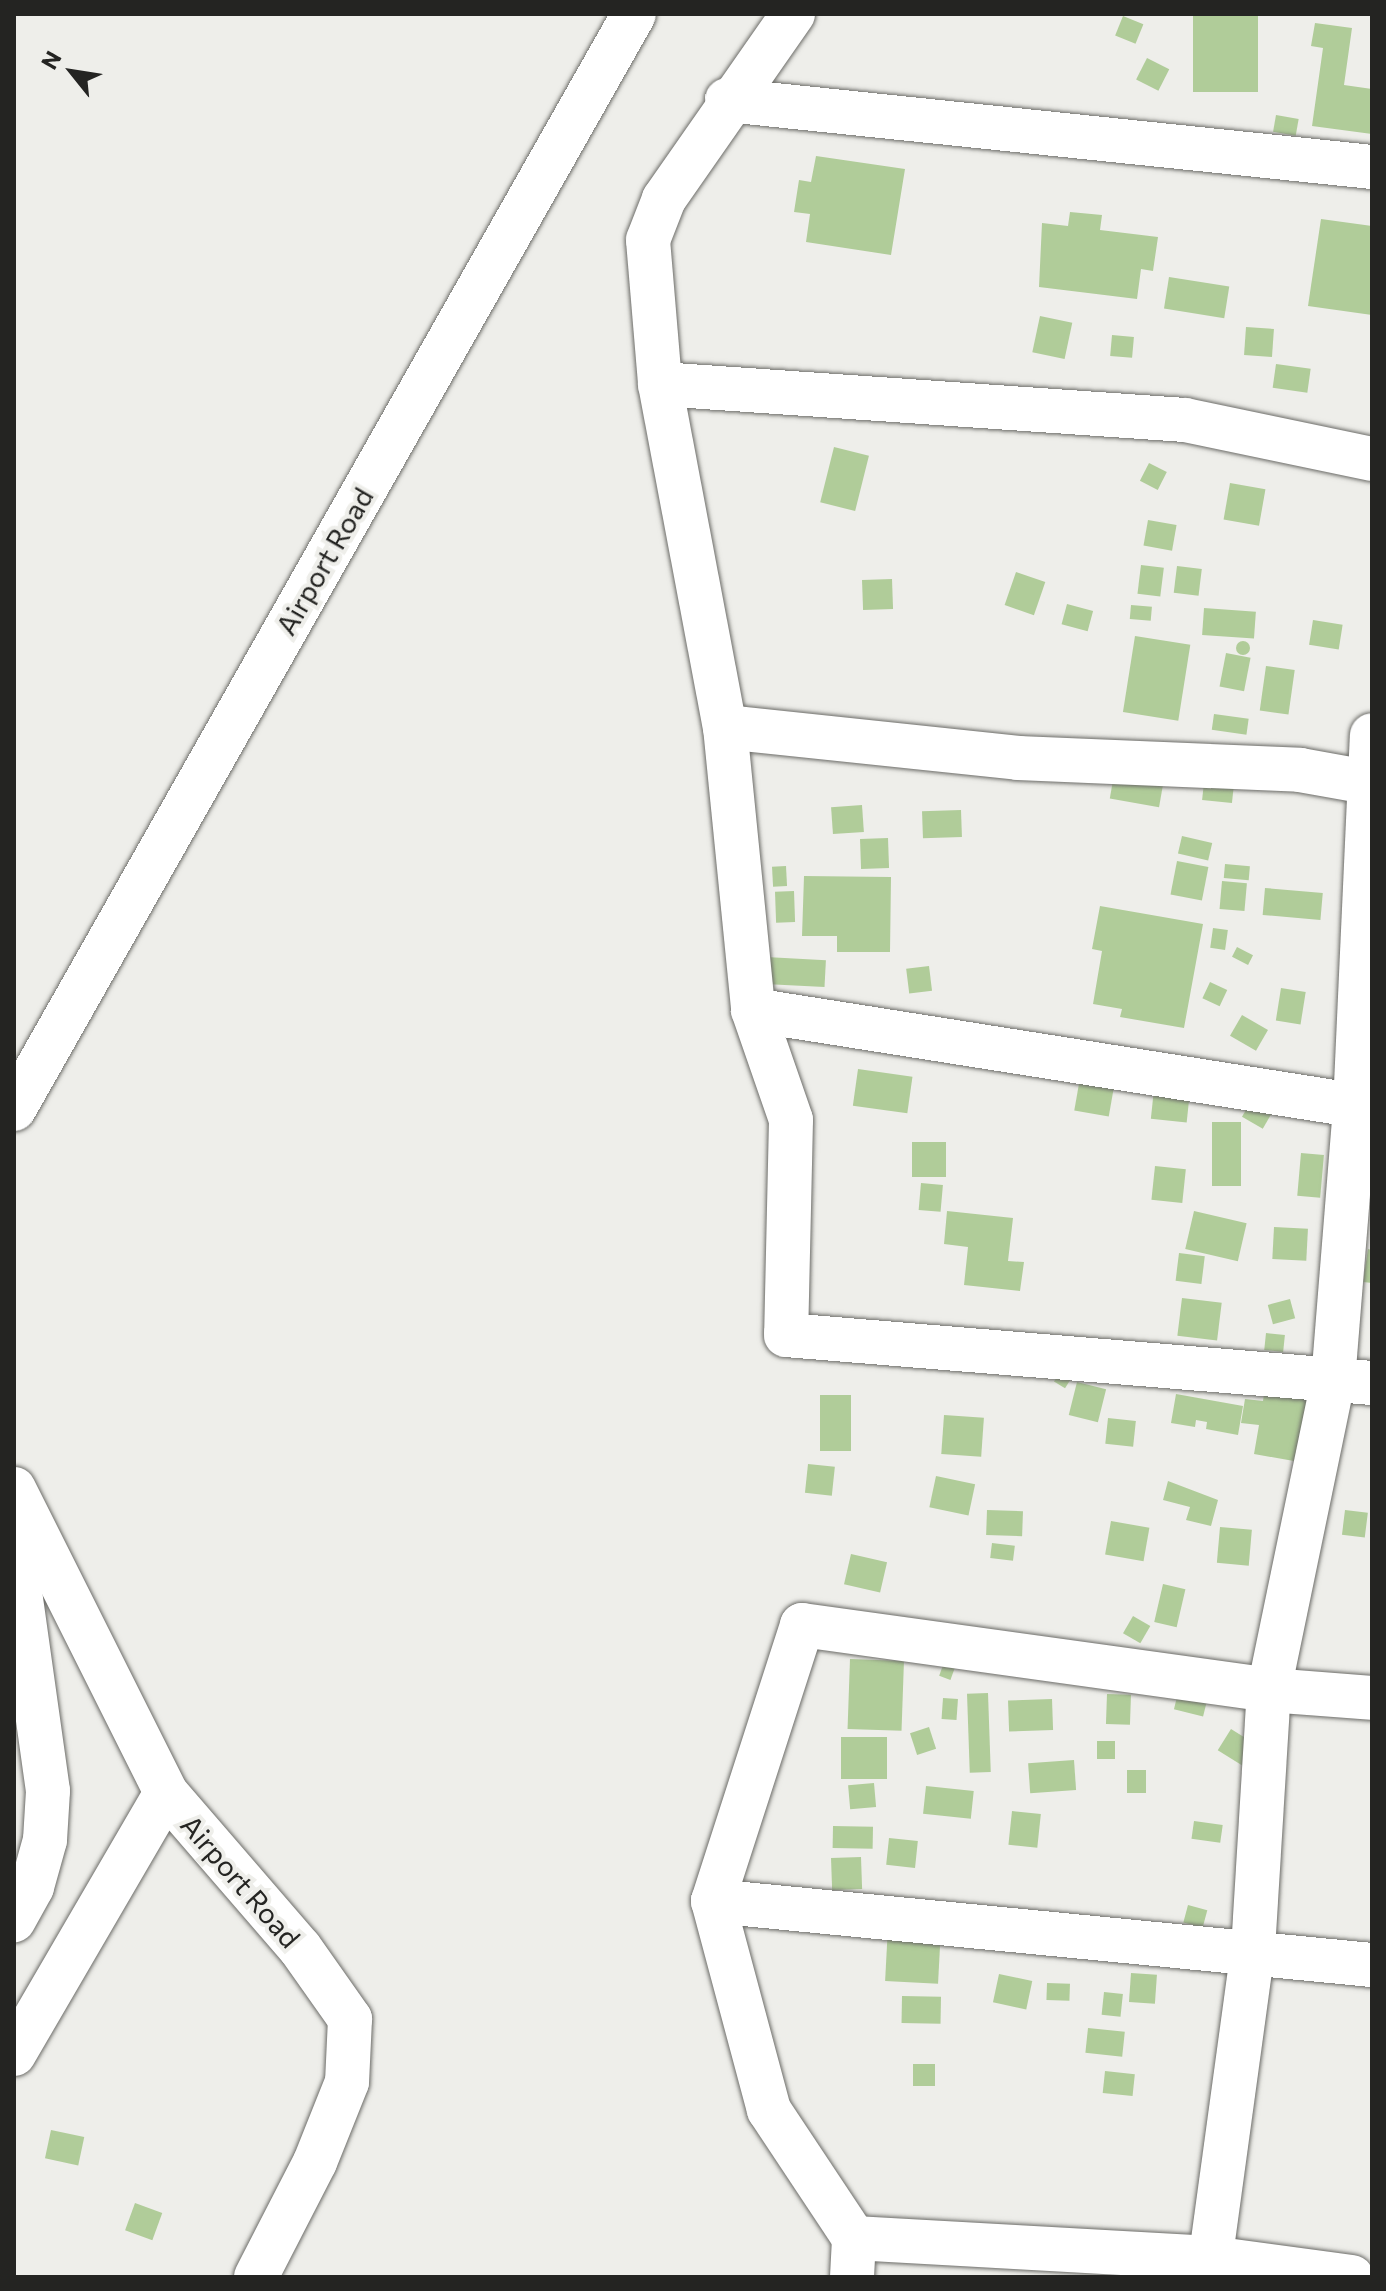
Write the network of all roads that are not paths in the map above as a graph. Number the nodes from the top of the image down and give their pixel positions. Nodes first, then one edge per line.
1 (634, 14) edge
2 (793, 14) edge
3 (727, 100) junction
4 (1372, 167) edge
5 (660, 384) junction
6 (1372, 459) edge
7 (725, 727) junction
8 (1372, 735) edge
9 (1369, 783) edge
10 (753, 1010) junction
11 (1363, 1108) edge
12 (14, 1109) edge
13 (1352, 1382) edge
14 (14, 1489) edge
15 (14, 1549) edge
16 (1269, 1690) junction
17 (1372, 1698) edge
18 (166, 1793) junction
19 (713, 1901) junction
20 (14, 1920) edge
21 (1253, 1950) junction
22 (1372, 1965) edge
23 (14, 2054) edge
24 (853, 2257) edge
25 (1209, 2268) edge
26 (256, 2277) edge
27 (1352, 2277) edge

1 - 12 street, Airport Road
2 - 3 street
3 - 4 street
3 - 5 street
5 - 6 street
5 - 7 street
7 - 9 street
7 - 10 street
8 - 9 street
9 - 11 street
10 - 11 street
10 - 13 street
11 - 13 street
13 - 16 street
14 - 18 street, Airport Road
15 - 20 street
16 - 17 street
16 - 19 street
16 - 21 street
18 - 23 street
18 - 26 street, Airport Road
19 - 21 street
19 - 24 street
21 - 22 street
21 - 25 street
24 - 25 street
25 - 27 street

